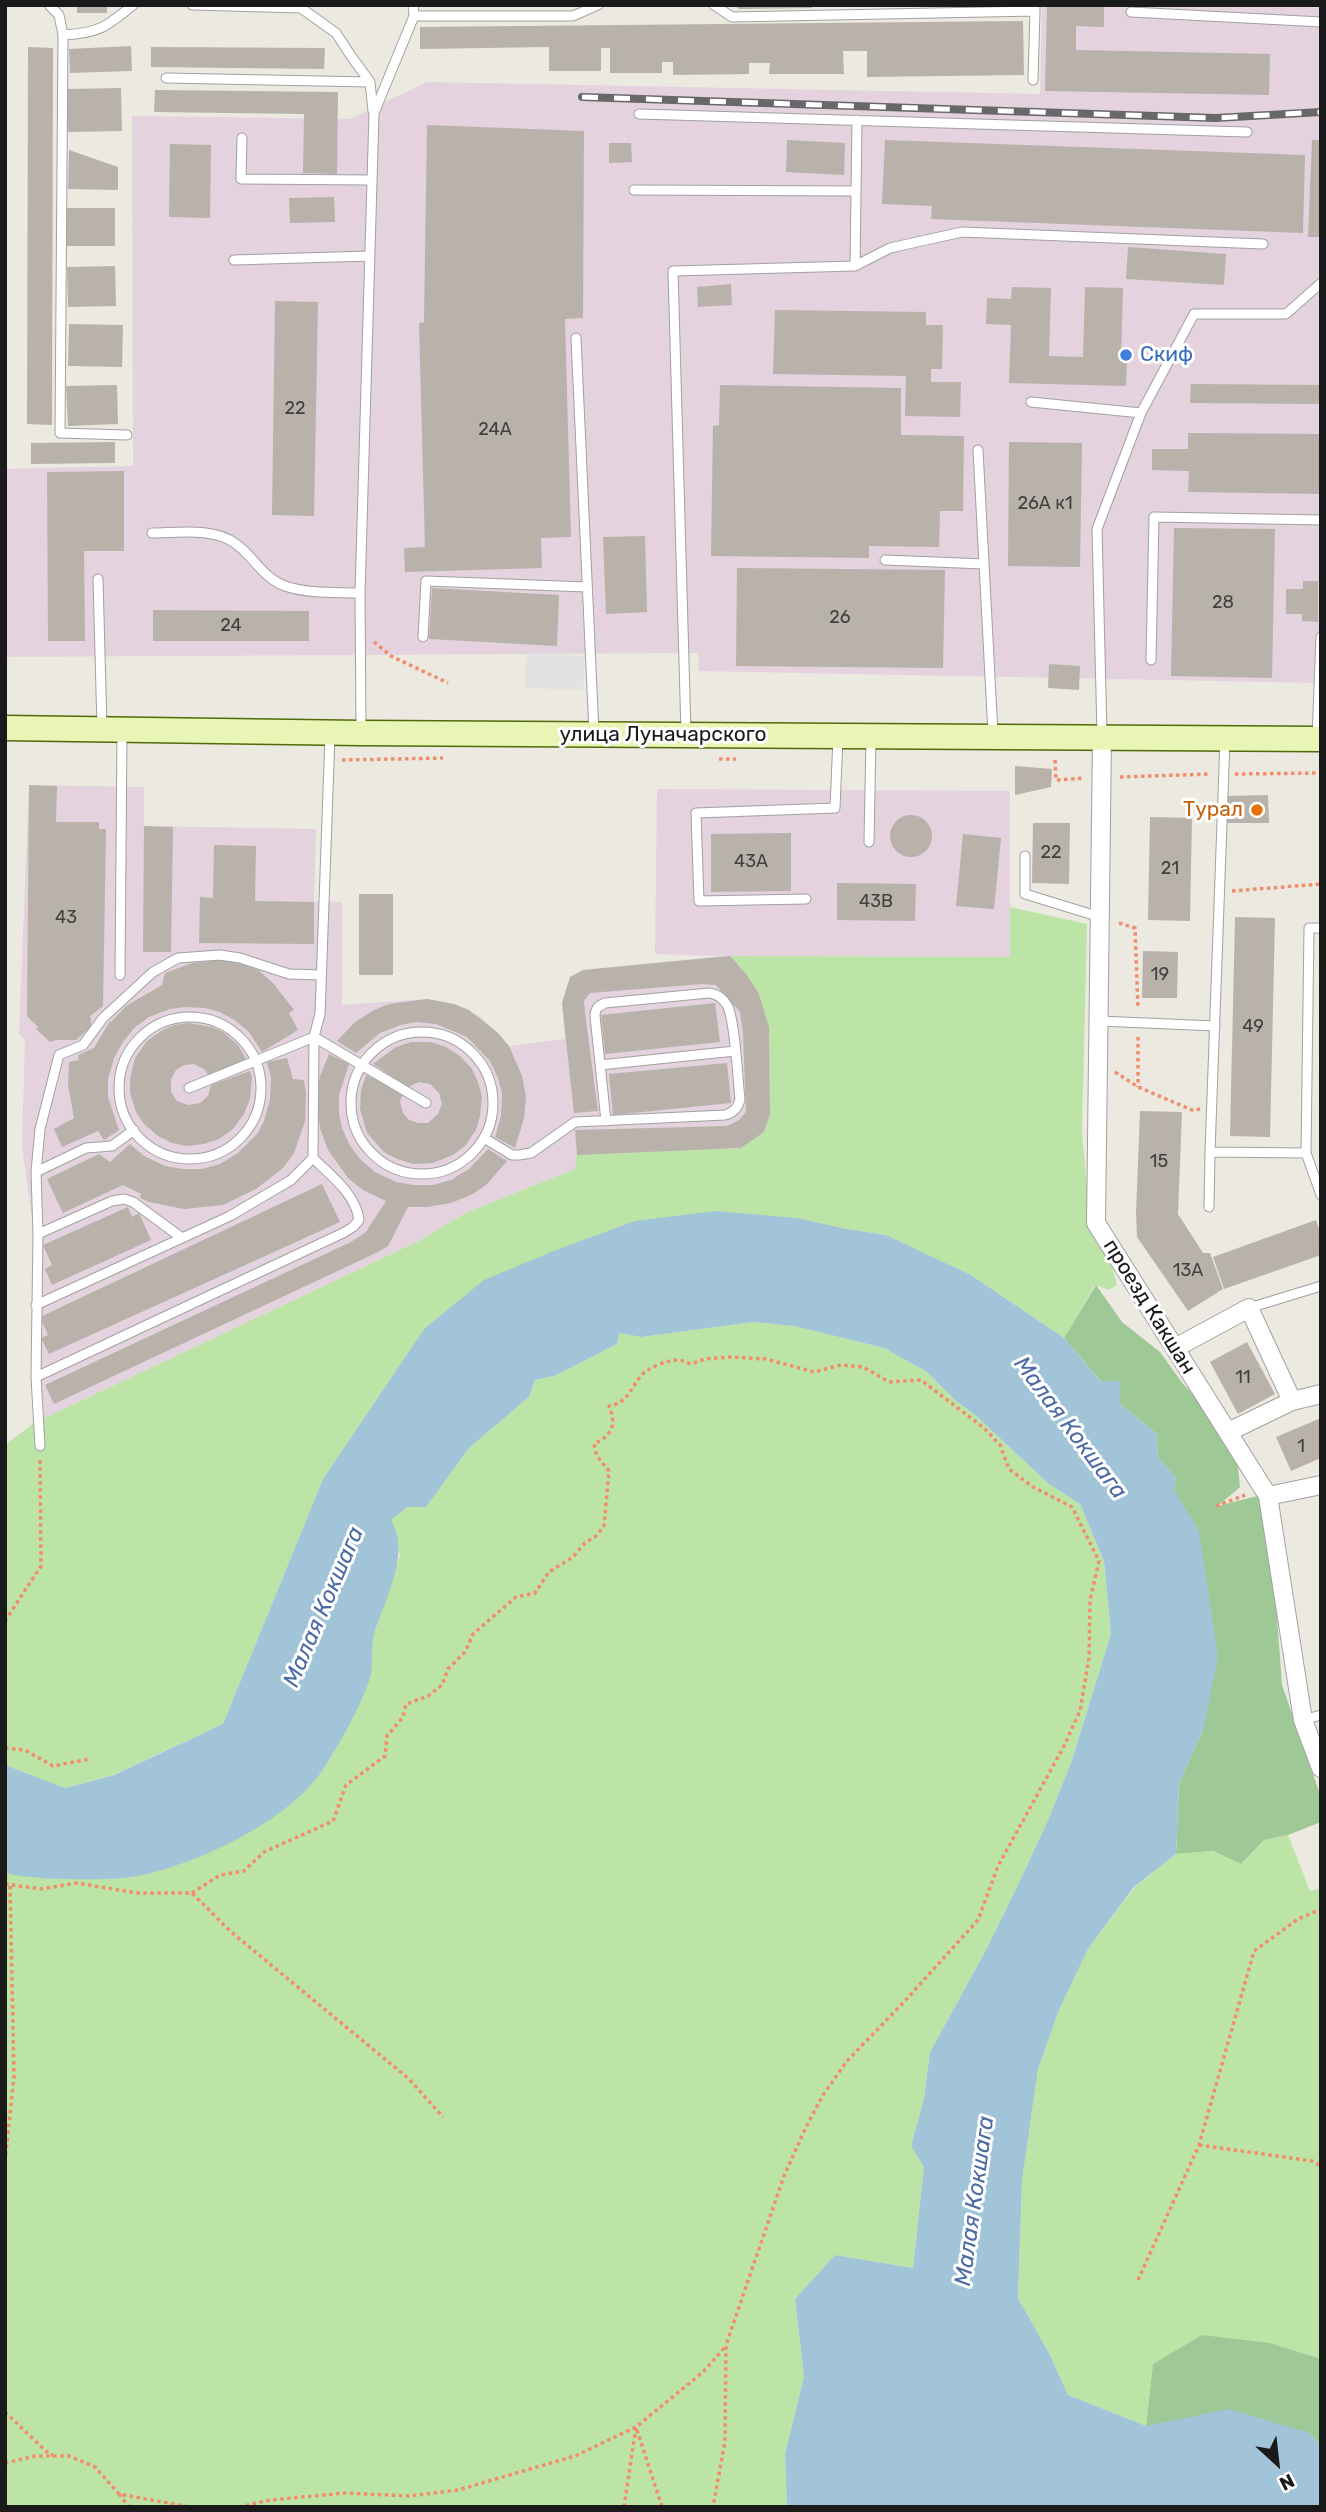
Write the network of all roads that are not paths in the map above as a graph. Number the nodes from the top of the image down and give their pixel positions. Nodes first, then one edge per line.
1 (49, 5) edge
2 (133, 5) edge
3 (192, 5) edge
4 (413, 5) edge
5 (598, 5) edge
6 (714, 5) edge
7 (1035, 8) edge
8 (1131, 12) dead end
9 (414, 16) junction
10 (1321, 22) edge
11 (63, 35) junction
12 (166, 78) dead end
13 (1034, 80) dead end
14 (370, 82) junction
15 (374, 113) junction
16 (639, 114) dead end
17 (857, 120) junction
18 (1247, 132) dead end
19 (242, 138) dead end
20 (372, 180) junction
21 (634, 190) dead end
22 (856, 191) junction
23 (1263, 244) dead end
24 (369, 256) junction
25 (234, 260) dead end
26 (855, 266) junction
27 (1321, 283) edge
28 (576, 338) dead end
29 (1031, 402) dead end
30 (1141, 413) junction
31 (127, 435) dead end
32 (978, 450) dead end
33 (1321, 520) edge
34 (152, 533) dead end
35 (884, 561) dead end
36 (984, 564) junction
37 (98, 579) dead end
38 (587, 587) junction
39 (360, 593) junction
40 (1321, 637) edge
41 (423, 638) dead end
42 (1151, 660) dead end
43 (5, 728) edge
44 (112, 729) junction
45 (330, 732) junction
46 (361, 733) junction
47 (594, 734) junction
48 (686, 735) junction
49 (838, 736) junction
50 (871, 736) junction
51 (993, 736) junction
52 (1102, 737) junction
53 (1225, 738) junction
54 (1319, 739) edge
55 (869, 842) dead end
56 (1025, 856) dead end
57 (806, 899) dead end
58 (1100, 917) junction
59 (1321, 928) edge
60 (120, 975) dead end
61 (321, 975) junction
62 (1099, 1021) junction
63 (1215, 1026) junction
64 (314, 1037) junction
65 (735, 1051) junction
66 (257, 1060) junction
67 (361, 1065) junction
68 (600, 1065) junction
69 (189, 1088) dead end
70 (426, 1103) dead end
71 (606, 1121) junction
72 (134, 1130) junction
73 (484, 1138) junction
74 (1210, 1152) junction
75 (1306, 1153) junction
76 (313, 1158) junction
77 (36, 1172) junction
78 (1321, 1195) edge
79 (1209, 1207) dead end
80 (38, 1234) junction
81 (182, 1238) junction
82 (1321, 1286) edge
83 (36, 1305) junction
84 (1249, 1308) junction
85 (1175, 1348) junction
86 (36, 1377) junction
87 (1321, 1394) edge
88 (1292, 1401) junction
89 (1228, 1432) junction
90 (40, 1446) road end
91 (1321, 1485) edge
92 (1266, 1492) junction
93 (1312, 1718) edge
94 (1321, 1768) edge

1 - 11 lane
2 - 11 lane
3 - 14 lane
4 - 9 lane
5 - 9 lane
6 - 7 lane
7 - 13 lane
8 - 10 lane
9 - 15 lane
11 - 31 lane
12 - 14 lane
14 - 15 lane
15 - 20 lane
16 - 17 lane
17 - 18 lane
17 - 22 lane
19 - 20 lane
20 - 24 lane
21 - 22 lane
22 - 26 lane
23 - 26 lane
24 - 25 lane
24 - 39 lane
26 - 48 lane
27 - 30 lane
28 - 38 lane
29 - 30 lane
30 - 52 lane
32 - 36 lane
33 - 42 lane
34 - 39 lane
35 - 36 lane
36 - 51 lane
37 - 44 lane
38 - 41 lane
38 - 47 lane
39 - 46 lane
40 - 54 lane
43 - 44 main road, улица Луначарского
44 - 45 main road, улица Луначарского
44 - 60 lane
45 - 46 main road, улица Луначарского
45 - 61 lane
46 - 47 main road, улица Луначарского
47 - 48 main road, улица Луначарского
48 - 49 main road, улица Луначарского
49 - 50 main road, улица Луначарского
49 - 57 lane
50 - 51 main road, улица Луначарского
50 - 55 lane
51 - 52 main road, улица Луначарского
52 - 53 main road, улица Луначарского
52 - 58 street, проезд Какшан
53 - 54 main road, улица Луначарского
53 - 63 lane
56 - 58 lane
58 - 62 street, проезд Какшан
59 - 75 lane
61 - 64 lane
61 - 77 lane
62 - 63 lane
62 - 85 street, проезд Какшан
63 - 74 lane
64 - 66 lane
64 - 67 lane
64 - 76 lane
65 - 68 lane
65 - 68 lane
65 - 71 lane
66 - 69 lane
66 - 72 lane
66 - 72 lane
67 - 70 lane
67 - 73 lane
67 - 73 lane
68 - 71 lane
71 - 73 lane
72 - 77 lane
74 - 75 lane
74 - 79 lane
75 - 78 lane
76 - 81 lane
76 - 86 lane
77 - 80 lane
80 - 81 lane
80 - 83 lane
81 - 83 lane
82 - 84 lane
83 - 86 lane
84 - 85 street
84 - 88 street
85 - 89 street, проезд Какшан
86 - 90 lane
87 - 88 street
88 - 89 street
89 - 92 street, проезд Какшан
91 - 92 street
92 - 93 street, проезд Какшан
93 - 94 street, проезд Какшан

